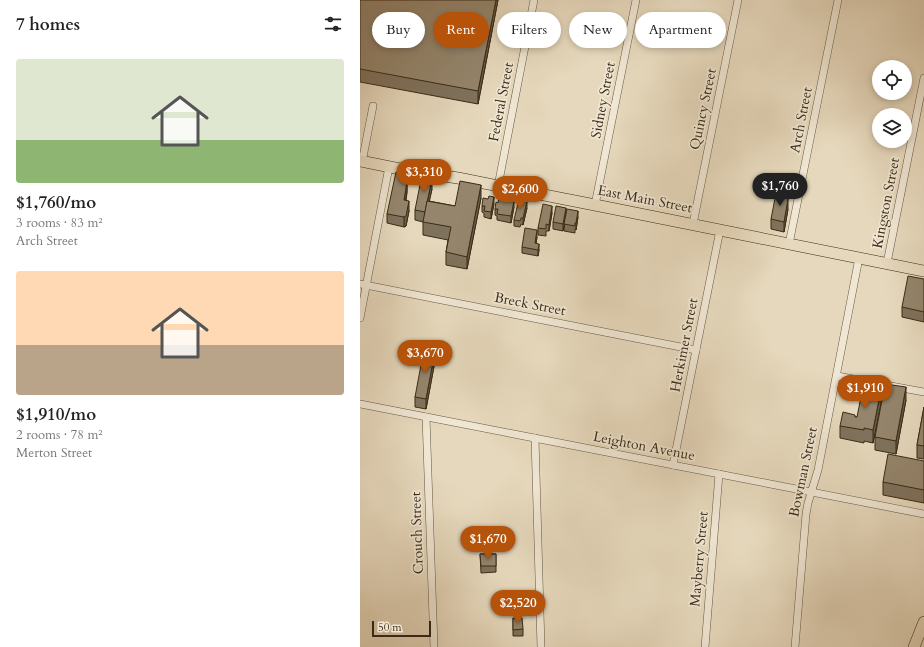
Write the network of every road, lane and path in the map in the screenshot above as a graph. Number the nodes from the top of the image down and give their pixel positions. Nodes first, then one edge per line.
1 (534, 0) edge
2 (636, 0) edge
3 (738, 0) edge
4 (838, 0) edge
5 (924, 78) edge
6 (373, 106) dead end
7 (361, 161) edge
8 (389, 167) junction
9 (498, 186) junction
10 (595, 205) junction
11 (693, 224) junction
12 (720, 230) junction
13 (789, 244) junction
14 (859, 258) junction
15 (887, 263) junction
16 (924, 271) edge
17 (363, 285) edge
18 (360, 318) edge
19 (696, 350) junction
20 (837, 376) junction
21 (924, 392) edge
22 (360, 404) edge
23 (426, 417) junction
24 (535, 438) junction
25 (673, 465) junction
26 (719, 474) junction
27 (811, 492) junction
28 (924, 514) edge
29 (924, 622) edge
30 (434, 647) edge
31 (541, 647) edge
32 (706, 647) edge
33 (795, 647) edge
34 (914, 647) edge

1 - 9 street, Federal Street
2 - 10 street, Sidney Street
3 - 11 street, Quincy Street
4 - 13 street, Arch Street
5 - 15 street, Kingston Street
6 - 7 street
7 - 8 main road, East Main Street
8 - 9 main road, East Main Street
8 - 17 street
9 - 10 main road, East Main Street
10 - 11 main road, East Main Street
11 - 12 main road, East Main Street
12 - 13 main road, East Main Street
12 - 19 street, Herkimer Street
13 - 14 main road, East Main Street
14 - 15 main road, East Main Street
14 - 20 street, Bowman Street
15 - 16 main road, East Main Street
17 - 18 street
17 - 19 street, Breck Street
19 - 25 street, Herkimer Street
20 - 21 street
20 - 27 street, Bowman Street
22 - 23 street, Leighton Avenue
23 - 24 street, Leighton Avenue
23 - 30 street, Crouch Street
24 - 25 street, Leighton Avenue
24 - 31 street
25 - 26 street, Leighton Avenue
26 - 27 street, Leighton Avenue
26 - 32 street, Mayberry Street
27 - 28 street, Leighton Avenue
27 - 33 street, Bowman Street
29 - 34 main road

